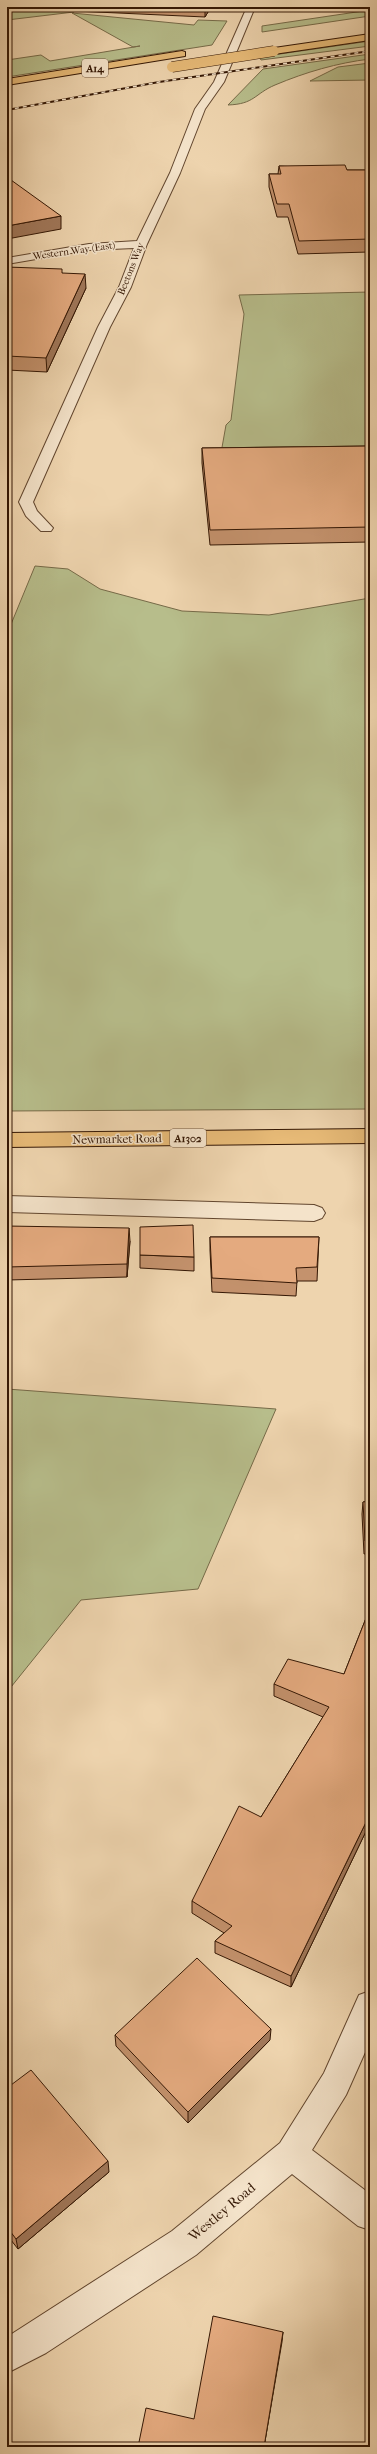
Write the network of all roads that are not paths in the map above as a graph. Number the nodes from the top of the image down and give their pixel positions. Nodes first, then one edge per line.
1 (251, 7) edge
2 (370, 37) edge
3 (244, 45) dead end
4 (221, 48) dead end
5 (186, 54) dead end
6 (168, 67) dead end
7 (7, 82) edge
8 (140, 244) junction
9 (7, 261) edge
10 (46, 528) dead end
11 (370, 1136) edge
12 (7, 1140) edge
13 (7, 1204) edge
14 (314, 1213) dead end
15 (370, 2006) edge
16 (291, 2154) junction
17 (370, 2214) edge
18 (7, 2356) edge

1 - 8 street, Beetons Way
2 - 6 main road, bridge
3 - 4 main road
5 - 7 main road, A14
8 - 9 street, Western Way (East)
8 - 10 street, Beetons Way
11 - 12 main road, Newmarket Road / A1302
13 - 14 street
15 - 16 street, Westley Road
16 - 17 street
16 - 18 street, Westley Road

